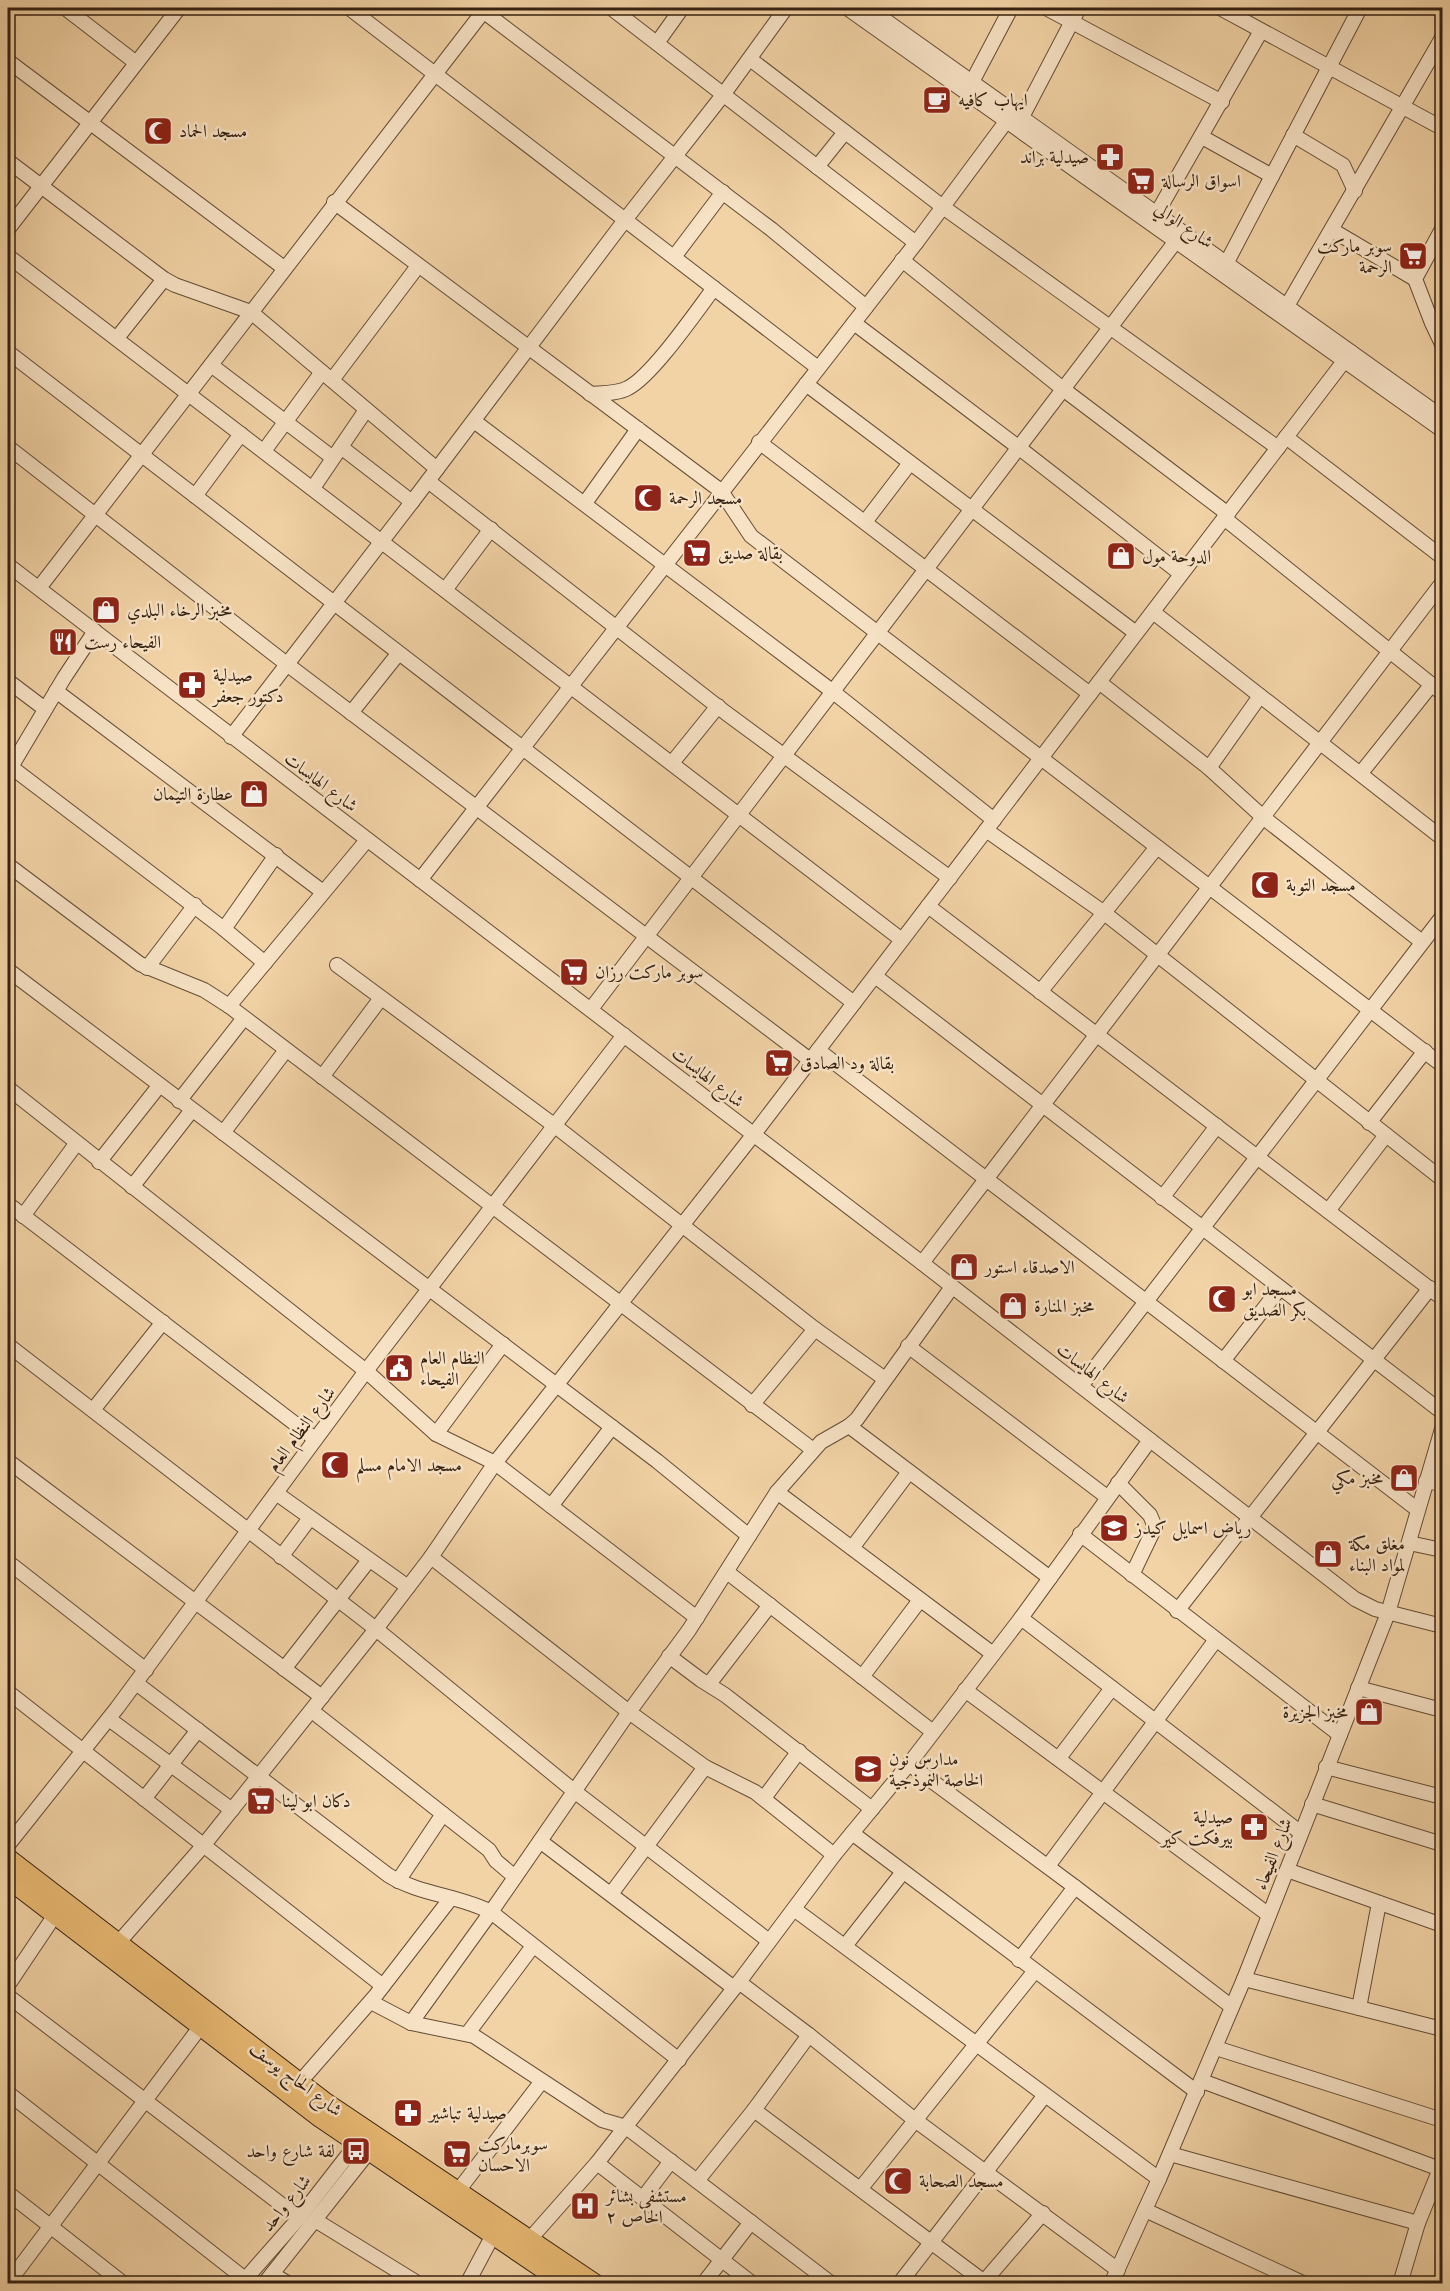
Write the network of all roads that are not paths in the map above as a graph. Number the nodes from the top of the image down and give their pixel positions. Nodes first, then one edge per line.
1 (65, 8) edge
2 (179, 8) edge
3 (349, 8) edge
4 (611, 8) edge
5 (682, 8) edge
6 (786, 8) edge
7 (847, 8) edge
8 (868, 8) edge
9 (1011, 8) edge
10 (1046, 8) edge
11 (1079, 8) edge
12 (1220, 8) edge
13 (1360, 8) edge
14 (484, 9) edge
15 (884, 12) edge
16 (1072, 21) junction
17 (1261, 32) junction
18 (1442, 39) edge
19 (657, 43) junction
20 (750, 58) junction
21 (8, 61) edge
22 (135, 62) junction
23 (1329, 67) junction
24 (435, 74) junction
25 (972, 82) junction
26 (723, 95) junction
27 (1222, 102) junction
28 (1404, 107) junction
29 (1014, 116) junction
30 (88, 122) junction
31 (1443, 128) edge
32 (845, 132) junction
33 (1293, 135) junction
34 (1202, 137) junction
35 (675, 157) junction
36 (8, 161) edge
37 (817, 167) junction
38 (1272, 176) junction
39 (39, 186) junction
40 (1354, 191) junction
41 (723, 192) junction
42 (334, 202) junction
43 (943, 207) junction
44 (1157, 213) junction
45 (625, 220) junction
46 (8, 229) edge
47 (1443, 229) edge
48 (1332, 230) junction
49 (1176, 241) junction
50 (915, 243) junction
51 (8, 256) edge
52 (674, 257) junction
53 (902, 260) junction
54 (1227, 264) junction
55 (418, 266) junction
56 (284, 268) junction
57 (164, 279) junction
58 (1415, 279) junction
59 (714, 288) junction
60 (1287, 306) junction
61 (866, 307) junction
62 (251, 312) junction
63 (854, 323) junction
64 (1111, 328) junction
65 (117, 338) junction
66 (1443, 344) edge
67 (529, 348) junction
68 (8, 352) edge
69 (1348, 356) junction
70 (211, 365) junction
71 (818, 368) junction
72 (327, 376) junction
73 (806, 384) junction
74 (1063, 389) junction
75 (189, 394) junction
76 (590, 394) junction
77 (366, 410) junction
78 (1443, 417) edge
79 (474, 421) junction
80 (285, 422) junction
81 (638, 429) junction
82 (1443, 430) edge
83 (241, 434) junction
84 (759, 442) junction
85 (1282, 443) junction
86 (8, 447) edge
87 (1018, 447) junction
88 (264, 451) junction
89 (337, 452) junction
90 (142, 455) junction
91 (910, 462) junction
92 (432, 475) junction
93 (313, 488) junction
94 (721, 491) junction
95 (195, 496) junction
96 (412, 502) junction
97 (585, 503) junction
98 (971, 508) junction
99 (96, 515) junction
100 (1226, 516) junction
101 (865, 522) junction
102 (491, 529) junction
103 (382, 541) junction
104 (1443, 557) edge
105 (8, 565) edge
106 (665, 565) junction
107 (926, 568) junction
108 (1181, 574) junction
109 (1443, 583) edge
110 (39, 588) junction
111 (445, 590) junction
112 (334, 604) junction
113 (1153, 612) junction
114 (618, 627) junction
115 (95, 631) junction
116 (876, 633) junction
117 (1136, 633) junction
118 (1391, 651) junction
119 (398, 654) junction
120 (288, 665) junction
121 (8, 681) edge
122 (1099, 682) junction
123 (570, 687) junction
124 (1437, 688) edge
125 (832, 691) junction
126 (56, 692) junction
127 (1090, 694) junction
128 (1260, 696) junction
129 (718, 706) junction
130 (45, 709) junction
131 (351, 713) junction
132 (231, 736) junction
133 (1320, 743) junction
134 (522, 747) junction
135 (783, 755) junction
136 (1041, 758) junction
137 (672, 764) junction
138 (1209, 768) junction
139 (9, 769) edge
140 (1360, 773) junction
141 (476, 807) junction
142 (739, 814) junction
143 (1264, 818) junction
144 (990, 825) junction
145 (1443, 838) edge
146 (367, 840) junction
147 (1157, 847) junction
148 (276, 855) junction
149 (8, 865) edge
150 (692, 878) junction
151 (950, 878) junction
152 (420, 880) junction
153 (1210, 887) junction
154 (323, 892) junction
155 (195, 905) junction
156 (928, 906) junction
157 (1103, 912) junction
158 (1441, 923) edge
159 (224, 929) junction
160 (647, 936) junction
161 (902, 940) junction
162 (1422, 942) junction
163 (1158, 955) junction
164 (265, 963) junction
165 (337, 965) dead end
166 (147, 968) junction
167 (8, 970) edge
168 (875, 976) junction
169 (1040, 992) junction
170 (381, 998) junction
171 (854, 1003) junction
172 (229, 1006) junction
173 (591, 1009) junction
174 (1371, 1009) junction
175 (244, 1018) junction
176 (624, 1035) junction
177 (1097, 1035) junction
178 (286, 1050) junction
179 (1425, 1051) junction
180 (814, 1055) junction
181 (1443, 1065) edge
182 (322, 1077) junction
183 (1316, 1081) junction
184 (159, 1086) junction
185 (8, 1088) edge
186 (179, 1101) junction
187 (1044, 1105) junction
188 (192, 1110) junction
189 (1370, 1123) junction
190 (555, 1126) junction
191 (1217, 1126) junction
192 (224, 1133) junction
193 (754, 1134) junction
194 (1386, 1135) junction
195 (76, 1144) junction
196 (1257, 1157) junction
197 (99, 1162) junction
198 (986, 1179) junction
199 (1443, 1179) edge
200 (132, 1186) junction
201 (1162, 1198) junction
202 (8, 1204) edge
203 (493, 1206) junction
204 (1328, 1210) junction
205 (23, 1216) junction
206 (682, 1227) junction
207 (1202, 1229) junction
208 (922, 1263) junction
209 (952, 1287) junction
210 (1280, 1288) junction
211 (1430, 1288) junction
212 (430, 1289) junction
213 (1443, 1298) edge
214 (1146, 1302) junction
215 (619, 1304) junction
216 (163, 1322) junction
217 (815, 1329) junction
218 (503, 1344) junction
219 (8, 1345) edge
220 (908, 1346) junction
221 (1373, 1360) junction
222 (1223, 1362) junction
223 (366, 1371) junction
224 (885, 1379) junction
225 (555, 1384) junction
226 (1081, 1386) junction
227 (753, 1405) junction
228 (93, 1410) junction
229 (1443, 1412) edge
230 (849, 1426) junction
231 (612, 1427) junction
232 (1443, 1429) edge
233 (1316, 1431) junction
234 (436, 1434) junction
235 (315, 1439) junction
236 (1150, 1440) junction
237 (812, 1449) junction
238 (8, 1461) edge
239 (495, 1463) junction
240 (909, 1472) junction
241 (1426, 1481) junction
242 (1118, 1483) junction
243 (1443, 1484) edge
244 (777, 1492) junction
245 (276, 1493) junction
246 (1107, 1497) junction
247 (550, 1506) junction
248 (1418, 1510) junction
249 (1250, 1516) junction
250 (310, 1518) junction
251 (247, 1531) junction
252 (1080, 1534) junction
253 (749, 1536) junction
254 (1409, 1543) junction
255 (852, 1548) junction
256 (1443, 1550) edge
257 (281, 1557) junction
258 (431, 1557) junction
259 (369, 1560) junction
260 (8, 1562) edge
261 (727, 1572) junction
262 (1132, 1575) junction
263 (1050, 1578) junction
264 (408, 1587) junction
265 (920, 1600) junction
266 (338, 1601) junction
267 (196, 1602) junction
268 (770, 1605) junction
269 (1177, 1611) junction
270 (1388, 1613) junction
271 (697, 1618) junction
272 (1022, 1618) junction
273 (1443, 1626) edge
274 (376, 1629) junction
275 (1215, 1641) junction
276 (993, 1654) junction
277 (669, 1656) junction
278 (284, 1669) junction
279 (146, 1670) junction
280 (862, 1677) junction
281 (136, 1683) junction
282 (709, 1684) junction
283 (1112, 1688) junction
284 (1358, 1688) junction
285 (965, 1690) junction
286 (8, 1692) edge
287 (322, 1698) junction
288 (1443, 1710) edge
289 (312, 1711) junction
290 (629, 1712) junction
291 (109, 1719) junction
292 (1155, 1721) junction
293 (198, 1730) junction
294 (933, 1732) junction
295 (1340, 1735) junction
296 (82, 1750) junction
297 (800, 1750) junction
298 (1059, 1758) junction
299 (909, 1764) junction
300 (171, 1765) junction
301 (705, 1767) junction
302 (1326, 1767) junction
303 (260, 1776) junction
304 (574, 1791) junction
305 (1104, 1791) junction
306 (1443, 1797) edge
307 (764, 1798) junction
308 (144, 1799) junction
309 (1312, 1804) junction
310 (872, 1809) junction
311 (232, 1810) junction
312 (443, 1814) junction
313 (852, 1833) junction
314 (1301, 1833) junction
315 (540, 1841) junction
316 (1443, 1844) edge
317 (8, 1845) edge
318 (203, 1846) junction
319 (646, 1846) junction
320 (834, 1855) junction
321 (8, 1858) edge
322 (1048, 1866) junction
323 (1287, 1870) junction
324 (903, 1872) junction
325 (515, 1877) junction
326 (8, 1879) edge
327 (398, 1881) junction
328 (1075, 1887) junction
329 (611, 1894) junction
330 (451, 1898) junction
331 (1379, 1903) junction
332 (794, 1909) junction
333 (491, 1912) junction
334 (55, 1915) junction
335 (1269, 1915) junction
336 (1443, 1924) edge
337 (769, 1941) junction
338 (119, 1942) junction
339 (533, 1946) junction
340 (845, 1946) junction
341 (1019, 1960) junction
342 (1034, 1972) junction
343 (1244, 1980) junction
344 (8, 1984) edge
345 (737, 1985) junction
346 (383, 1986) junction
347 (8, 1996) edge
348 (371, 2002) junction
349 (1232, 2007) junction
350 (1359, 2008) junction
351 (411, 2023) junction
352 (201, 2026) junction
353 (1443, 2029) edge
354 (468, 2033) junction
355 (809, 2035) junction
356 (977, 2044) junction
357 (1215, 2048) junction
358 (678, 2060) junction
359 (542, 2081) junction
360 (300, 2082) junction
361 (1199, 2086) junction
362 (8, 2093) edge
363 (1045, 2094) junction
364 (145, 2100) junction
365 (754, 2110) junction
366 (915, 2120) junction
367 (1443, 2120) edge
368 (626, 2127) junction
369 (368, 2141) junction
370 (1170, 2154) junction
371 (671, 2161) junction
372 (97, 2162) junction
373 (597, 2163) junction
374 (1441, 2166) edge
375 (985, 2170) junction
376 (1159, 2179) junction
377 (697, 2181) junction
378 (861, 2188) junction
379 (458, 2191) junction
380 (8, 2193) edge
381 (643, 2198) junction
382 (1145, 2210) junction
383 (1043, 2213) junction
384 (299, 2218) junction
385 (315, 2220) junction
386 (751, 2222) junction
387 (1418, 2223) junction
388 (50, 2225) junction
389 (493, 2235) junction
390 (530, 2239) junction
391 (930, 2241) junction
392 (723, 2260) junction
393 (1118, 2270) junction
394 (268, 2279) edge
395 (243, 2281) edge
396 (8, 2283) edge
397 (124, 2283) edge
398 (289, 2283) edge
399 (419, 2283) edge
400 (467, 2283) edge
401 (565, 2283) edge
402 (596, 2283) edge
403 (703, 2283) edge
404 (753, 2283) edge
405 (832, 2283) edge
406 (899, 2283) edge
407 (985, 2283) edge
408 (1111, 2283) edge
409 (1305, 2283) edge
410 (1401, 2283) edge

1 - 22 street
2 - 22 street
3 - 24 street
4 - 19 street
5 - 19 street
6 - 20 street
7 - 29 street, شارع الوالي
8 - 15 street, شارع الوالي
9 - 25 street
10 - 16 street
11 - 16 street
12 - 17 street
13 - 23 street
14 - 24 street
14 - 35 street
15 - 25 street, شارع الوالي
16 - 27 street
16 - 29 street
17 - 23 street
17 - 27 street
18 - 28 street
19 - 26 street
20 - 26 street
20 - 32 street
21 - 30 street
22 - 30 street
23 - 28 street
23 - 33 street
24 - 42 street
24 - 45 street
25 - 29 street, شارع الوالي
26 - 35 street
26 - 37 street
27 - 34 street
28 - 31 street
28 - 40 street
29 - 43 street
29 - 44 street, شارع الوالي
29 - 49 street, شارع الوالي
30 - 39 street
30 - 56 street
32 - 37 street
32 - 43 street
33 - 38 street
33 - 40 street
34 - 38 street
34 - 44 street
35 - 41 street
35 - 45 street
36 - 39 street
37 - 50 street
38 - 54 street
39 - 46 street
39 - 57 street
40 - 48 street
41 - 52 street
41 - 61 street
42 - 55 street
42 - 56 street
43 - 50 street
43 - 64 street
44 - 54 street, شارع الوالي
45 - 52 street
45 - 67 street
47 - 58 street
48 - 58 street
48 - 60 street
49 - 64 street
49 - 69 street, شارع الوالي
50 - 53 street
51 - 65 street
52 - 59 street
53 - 61 street
53 - 74 street
54 - 60 street, شارع الوالي
55 - 67 street
55 - 72 street
56 - 62 street
57 - 62 street
57 - 65 street
58 - 66 street
59 - 71 street
59 - 76 street
60 - 69 street, شارع الوالي
61 - 63 street
62 - 70 street
62 - 72 street
63 - 71 street
63 - 87 street
64 - 74 street
64 - 85 street
65 - 75 street
67 - 76 street
67 - 79 street
68 - 90 street
69 - 78 street, شارع الوالي
69 - 82 street, شارع الوالي
69 - 85 street
70 - 75 street
70 - 80 street
71 - 73 street
72 - 77 street
72 - 80 street
73 - 84 street
73 - 91 street
74 - 87 street
74 - 100 street
75 - 83 street
75 - 90 street
76 - 81 street
77 - 89 street
77 - 92 street
79 - 92 street
79 - 97 street
80 - 88 street
80 - 89 street
81 - 94 street
81 - 97 street
83 - 88 street
83 - 95 street
84 - 94 street
84 - 101 street
85 - 100 street
85 - 104 street
86 - 99 street
87 - 98 street
87 - 108 street
88 - 93 street
89 - 93 street
89 - 96 street
90 - 95 street
90 - 99 street
91 - 98 street
91 - 101 street
92 - 96 street
92 - 102 street
93 - 103 street
94 - 106 street
94 - 116 street
95 - 112 street
96 - 103 street
97 - 106 street
98 - 107 street
98 - 117 street
99 - 110 street
99 - 120 street
100 - 108 street
100 - 118 street
101 - 107 street
102 - 111 street
102 - 114 street
103 - 111 street
103 - 112 street
105 - 110 street, شارع الهايسات
106 - 114 street
106 - 125 street
107 - 116 street
107 - 127 street
108 - 113 street
109 - 118 street
110 - 115 street, شارع الهايسات
111 - 123 street
112 - 119 street
112 - 120 street
113 - 117 street
113 - 128 street
114 - 123 street
114 - 129 street
115 - 126 street
115 - 132 street, شارع الهايسات
116 - 125 street
116 - 136 street
117 - 122 street
118 - 124 street
118 - 133 street
119 - 131 street
119 - 134 street
120 - 131 street
120 - 132 street
121 - 130 street
122 - 127 street
122 - 138 street
123 - 134 street
123 - 137 street
124 - 140 street
125 - 135 street
125 - 144 street
126 - 130 street
126 - 148 street
127 - 136 street
128 - 133 street
128 - 138 street
129 - 135 street
129 - 137 street
130 - 139 street
131 - 141 street
132 - 146 street, شارع الهايسات
133 - 140 street
133 - 143 street
134 - 141 street
134 - 150 street
135 - 142 street
135 - 151 street
136 - 144 street
136 - 147 street
137 - 142 street
138 - 143 street
139 - 155 street
140 - 145 street
141 - 152 street
141 - 160 street
142 - 150 street
142 - 161 street
143 - 153 street
143 - 162 street
144 - 151 street
144 - 157 street
146 - 152 street, شارع الهايسات
146 - 154 street
147 - 153 street
147 - 157 street
148 - 154 street
148 - 159 street
149 - 166 street
150 - 160 street
150 - 171 street
151 - 156 street
152 - 173 street, شارع الهايسات
153 - 163 street
153 - 174 street
154 - 164 street
155 - 159 street
155 - 166 street
156 - 161 street
156 - 169 street
157 - 163 street
157 - 169 street
158 - 162 street
159 - 164 street
160 - 173 street
160 - 180 street
161 - 168 street
162 - 174 street
163 - 177 street
163 - 183 street
164 - 172 street
165 - 170 street
166 - 172 street
167 - 184 street
168 - 171 street
168 - 187 street
169 - 177 street
170 - 182 street
170 - 190 street
171 - 180 street
172 - 175 street
173 - 176 street, شارع الهايسات
174 - 179 street
174 - 183 street
175 - 178 street
175 - 186 street
176 - 190 street, شارع النظام العام
176 - 193 street, شارع الهايسات
177 - 187 street
177 - 191 street
178 - 182 street
178 - 192 street
179 - 181 street
179 - 189 street
180 - 193 street
180 - 198 street
182 - 203 street
183 - 189 street
183 - 196 street
184 - 186 street
184 - 197 street
185 - 195 street
186 - 188 street
187 - 198 street
187 - 201 street
188 - 192 street
188 - 200 street
189 - 194 street
190 - 203 street, شارع النظام العام
190 - 206 street
191 - 196 street
191 - 201 street
192 - 212 street
193 - 206 street
193 - 208 street, شارع الهايسات
194 - 199 street
194 - 204 street
195 - 197 street
195 - 205 street
196 - 204 street
196 - 207 street
197 - 200 street
198 - 208 street
198 - 214 street
200 - 223 street
201 - 207 street
202 - 205 street
203 - 212 street, شارع النظام العام
203 - 215 street
204 - 211 street
205 - 216 street
206 - 215 street
206 - 217 street
207 - 210 street
207 - 214 street
208 - 209 street, شارع الهايسات
209 - 220 street
209 - 226 street, شارع الهايسات
210 - 221 street
210 - 222 street
211 - 213 street
211 - 221 street
212 - 218 street
212 - 223 street, شارع النظام العام
214 - 222 street
214 - 226 street
215 - 225 street
215 - 227 street
216 - 228 street
216 - 235 street
217 - 224 street
217 - 227 street
218 - 225 street
218 - 234 street
219 - 228 street
220 - 224 street
220 - 246 street
221 - 229 street
221 - 233 street
222 - 233 street
223 - 234 street
223 - 235 street, شارع النظام العام
224 - 230 street
225 - 231 street
225 - 239 street
226 - 236 street, شارع الهايسات
227 - 237 street
228 - 251 street
230 - 237 street
230 - 240 street
231 - 247 street
231 - 253 street
232 - 241 street, شارع الفيحاء
233 - 248 street
233 - 249 street
234 - 239 street
235 - 245 street, شارع النظام العام
236 - 242 street
236 - 249 street, شارع الهايسات
237 - 244 street
238 - 267 street
239 - 247 street
239 - 258 street
240 - 255 street
240 - 263 street
241 - 243 street
241 - 248 street, شارع الفيحاء
242 - 246 street
242 - 262 street
244 - 253 street
244 - 255 street
245 - 250 street
245 - 251 street, شارع النظام العام
246 - 252 street
247 - 271 street
248 - 254 street, شارع الفيحاء
249 - 269 street
249 - 270 street, شارع الهايسات
250 - 257 street
250 - 259 street
251 - 257 street
251 - 267 street, شارع النظام العام
252 - 262 street
252 - 263 street
253 - 261 street
254 - 256 street
254 - 270 street, شارع الفيحاء
255 - 265 street
257 - 266 street
258 - 264 street
258 - 290 street
259 - 264 street
259 - 266 street
260 - 279 street
261 - 268 street
261 - 271 street
262 - 269 street
263 - 272 street
264 - 274 street
265 - 276 street
265 - 280 street
266 - 274 street
266 - 278 street
267 - 278 street
267 - 279 street, شارع النظام العام
268 - 280 street
268 - 282 street
269 - 275 street
270 - 273 street, شارع الهايسات
270 - 284 street, شارع الفيحاء
271 - 277 street
272 - 276 street
272 - 283 street
274 - 287 street
274 - 304 street
275 - 292 street
275 - 295 street
276 - 285 street
277 - 282 street
277 - 290 street
278 - 287 street
279 - 281 street, شارع النظام العام
280 - 294 street
281 - 291 street, شارع النظام العام
281 - 293 street
282 - 297 street
283 - 292 street
283 - 298 street
284 - 288 street
284 - 295 street, شارع الفيحاء
285 - 294 street
285 - 298 street
286 - 296 street
287 - 289 street
289 - 303 street
289 - 312 street
290 - 301 street
290 - 304 street
291 - 296 street, شارع النظام العام
291 - 300 street
292 - 305 street
292 - 314 street
293 - 300 street
293 - 303 street
294 - 299 street
295 - 302 street, شارع الفيحاء
296 - 308 street
296 - 317 street, شارع النظام العام
297 - 307 street
297 - 310 street
298 - 305 street
299 - 310 street
299 - 322 street
300 - 308 street
300 - 311 street
301 - 307 street
301 - 319 street
302 - 306 street
302 - 309 street, شارع الفيحاء
303 - 311 street
303 - 327 street
304 - 315 street
304 - 319 street
305 - 322 street
305 - 335 street
307 - 320 street
308 - 318 street
309 - 314 street, شارع الفيحاء
309 - 316 street
310 - 313 street
311 - 318 street
312 - 325 street
312 - 327 street
313 - 320 street
313 - 324 street
314 - 323 street, شارع الفيحاء
315 - 325 street
315 - 329 street
318 - 338 street
318 - 346 street
319 - 329 street
319 - 337 street
320 - 332 street
321 - 338 main road, شارع الحاج يوسف
322 - 328 street
323 - 331 street
323 - 335 street, شارع الفيحاء
324 - 340 street
324 - 341 street
325 - 333 street
326 - 334 main road, شارع الحاج يوسف
327 - 330 street
328 - 341 street
328 - 349 street
329 - 345 street
330 - 333 street
330 - 346 street
331 - 336 street
331 - 350 street
332 - 337 street
332 - 340 street
333 - 339 street
333 - 351 street
334 - 344 street
334 - 352 main road, شارع الحاج يوسف
335 - 343 street, شارع الفيحاء
337 - 345 street
338 - 360 main road, شارع الحاج يوسف
339 - 354 street
339 - 358 street
340 - 356 street
341 - 342 street
342 - 356 street
342 - 361 street
343 - 349 street, شارع الفيحاء
343 - 350 street
345 - 355 street
345 - 358 street
346 - 348 street
347 - 364 street
348 - 351 street
348 - 360 street
349 - 357 street, شارع الفيحاء
350 - 353 street
351 - 354 street
352 - 364 street
352 - 369 main road, شارع الحاج يوسف
354 - 359 street
355 - 365 street
355 - 366 street
356 - 363 street
356 - 366 street
357 - 361 street, شارع الفيحاء
357 - 367 street
358 - 368 street
359 - 368 street
359 - 379 street
360 - 369 main road, شارع الحاج يوسف
361 - 370 street, شارع الفيحاء
361 - 374 street
362 - 372 street
363 - 375 street
363 - 376 street
364 - 372 street
364 - 384 street
365 - 377 street
365 - 378 street
366 - 375 street
366 - 378 street
368 - 371 street
368 - 373 street
369 - 379 main road, شارع الحاج يوسف
369 - 384 street, شارع واحد
369 - 385 street, شارع واحد
369 - 389 main road, شارع الحاج يوسف
370 - 376 street, شارع الفيحاء
370 - 387 street
371 - 377 street
371 - 381 street
372 - 388 street
372 - 395 street
373 - 381 street
373 - 390 street
374 - 387 street
375 - 383 street
375 - 391 street
376 - 382 street, شارع الفيحاء
377 - 386 street
378 - 391 street
379 - 390 main road, شارع الحاج يوسف
380 - 388 street
381 - 392 street
382 - 393 street, شارع الفيحاء
382 - 409 street
383 - 393 street
383 - 407 street
384 - 395 street, شارع واحد
385 - 394 street, شارع واحد
385 - 399 street
386 - 392 street
386 - 405 street
387 - 410 street
388 - 396 street
388 - 397 street
389 - 400 street
389 - 401 main road, شارع الحاج يوسف
390 - 402 main road, شارع الحاج يوسف
391 - 406 street
391 - 407 street
392 - 403 street
392 - 404 street
393 - 408 street, شارع الفيحاء
394 - 398 street

